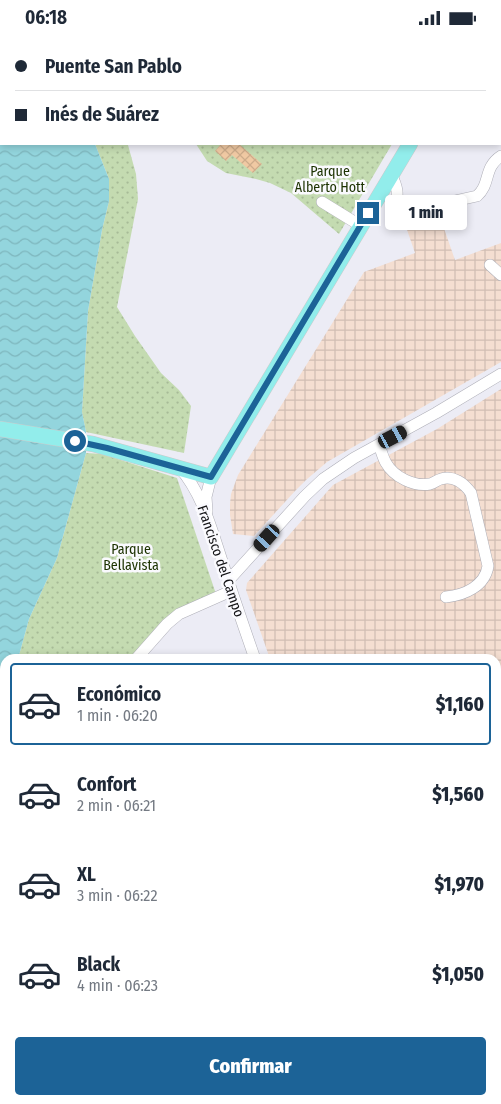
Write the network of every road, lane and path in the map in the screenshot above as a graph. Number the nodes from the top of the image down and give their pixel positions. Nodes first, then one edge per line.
1 (409, 145) edge
2 (501, 157) edge
3 (392, 174) junction
4 (322, 202) dead end
5 (360, 226) junction
6 (490, 265) dead end
7 (501, 275) edge
8 (501, 374) edge
9 (0, 429) edge
10 (379, 445) junction
11 (179, 467) junction
12 (211, 477) junction
13 (208, 520) junction
14 (230, 586) junction
15 (446, 597) dead end
16 (140, 654) edge
17 (253, 654) edge

1 - 3 main road
2 - 3 street
3 - 5 main road
4 - 5 street
5 - 12 main road
6 - 7 street
8 - 10 street
9 - 11 main road
10 - 14 street
10 - 15 street
11 - 12 main road
11 - 13 street, Francisco del Campo
12 - 13 street
13 - 14 street, Francisco del Campo
14 - 16 street
14 - 17 street, Francisco del Campo

